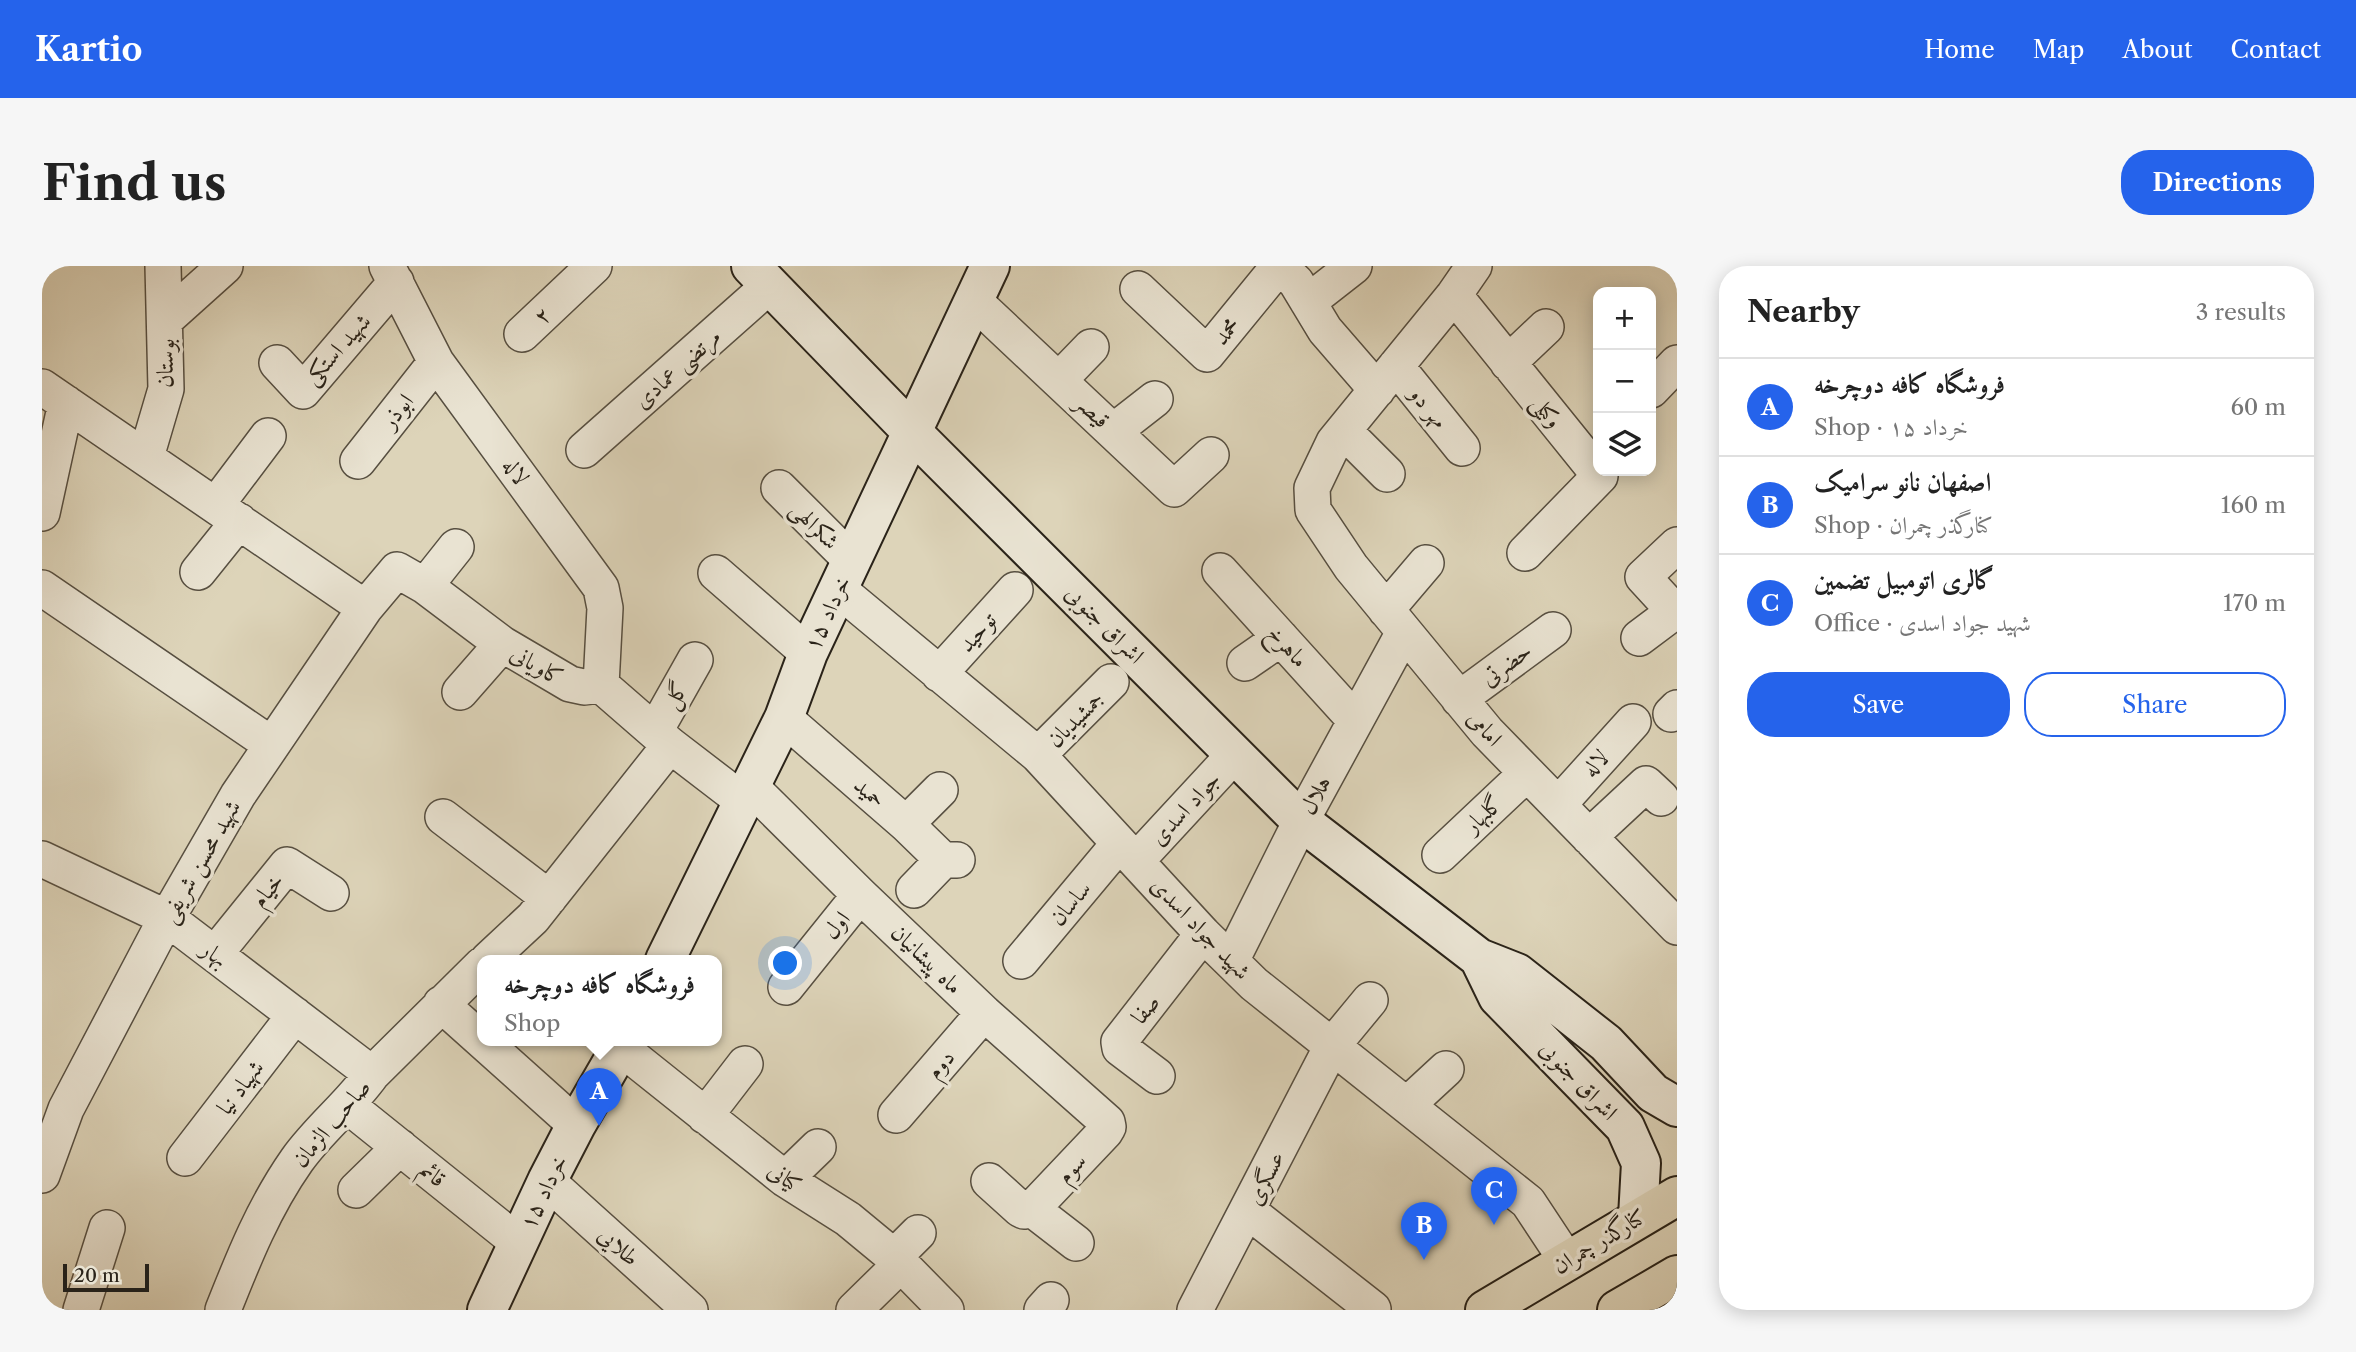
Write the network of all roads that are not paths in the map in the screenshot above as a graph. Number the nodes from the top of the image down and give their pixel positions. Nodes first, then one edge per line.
1 (163, 266) edge
2 (225, 266) edge
3 (594, 266) edge
4 (990, 266) edge
5 (1279, 266) edge
6 (1354, 266) edge
7 (1474, 266) edge
8 (759, 272) edge
9 (392, 274) edge
10 (1138, 289) dead end
11 (1454, 295) junction
12 (974, 301) junction
13 (1308, 302) junction
14 (166, 319) junction
15 (1546, 327) dead end
16 (522, 334) dead end
17 (1091, 347) dead end
18 (436, 362) junction
19 (277, 363) dead end
20 (1508, 363) junction
21 (1677, 363) edge
22 (1386, 378) junction
23 (1059, 380) junction
24 (1656, 385) edge
25 (54, 395) edge
26 (1155, 399) dead end
27 (1114, 431) junction
28 (1344, 431) junction
29 (913, 433) junction
30 (268, 436) dead end
31 (1462, 448) dead end
32 (584, 450) dead end
33 (1211, 455) dead end
34 (146, 457) junction
35 (359, 461) dead end
36 (1387, 474) dead end
37 (779, 488) dead end
38 (42, 511) edge
39 (227, 513) junction
40 (1677, 545) edge
41 (456, 547) dead end
42 (1525, 552) dead end
43 (1426, 563) dead end
44 (1220, 571) dead end
45 (198, 572) dead end
46 (716, 573) dead end
47 (845, 575) junction
48 (411, 578) junction
49 (42, 588) edge
50 (1014, 590) dead end
51 (365, 608) junction
52 (1676, 613) edge
53 (1395, 621) junction
54 (1553, 630) dead end
55 (1281, 638) junction
56 (1639, 638) dead end
57 (502, 644) junction
58 (808, 653) junction
59 (695, 660) dead end
60 (1245, 663) dead end
61 (939, 674) junction
62 (1111, 682) dead end
63 (601, 685) junction
64 (460, 692) dead end
65 (1460, 699) junction
66 (784, 718) junction
67 (1355, 720) junction
68 (1633, 722) dead end
69 (662, 738) junction
70 (272, 745) junction
71 (1038, 755) junction
72 (1234, 755) junction
73 (1527, 773) junction
74 (940, 790) dead end
75 (747, 793) junction
76 (1661, 798) dead end
77 (1558, 805) junction
78 (443, 817) dead end
79 (1301, 821) junction
80 (906, 824) junction
81 (1589, 837) junction
82 (1127, 853) junction
83 (1440, 855) dead end
84 (42, 859) edge
85 (914, 890) dead end
86 (331, 893) dead end
87 (860, 895) junction
88 (549, 898) junction
89 (167, 918) junction
90 (1677, 927) edge
91 (1203, 934) junction
92 (215, 954) junction
93 (493, 955) edge
94 (667, 955) edge
95 (1479, 958) junction
96 (1021, 961) dead end
97 (1231, 961) junction
98 (477, 970) edge
99 (786, 987) dead end
100 (1370, 1000) dead end
101 (441, 1004) junction
102 (984, 1013) junction
103 (295, 1015) junction
104 (477, 1036) edge
105 (488, 1046) edge
106 (622, 1046) edge
107 (625, 1046) edge
108 (1332, 1046) junction
109 (745, 1064) dead end
110 (1446, 1069) dead end
111 (372, 1074) junction
112 (1157, 1076) dead end
113 (347, 1105) junction
114 (1407, 1105) junction
115 (1677, 1107) edge
116 (896, 1115) dead end
117 (705, 1116) junction
118 (576, 1125) junction
119 (1108, 1127) joint
120 (400, 1147) junction
121 (818, 1147) dead end
122 (185, 1158) dead end
123 (42, 1175) edge
124 (786, 1179) junction
125 (547, 1181) junction
126 (989, 1181) dead end
127 (356, 1190) dead end
128 (1677, 1196) edge
129 (1032, 1209) junction
130 (1248, 1211) junction
131 (1638, 1217) junction
132 (107, 1228) dead end
133 (918, 1233) dead end
134 (519, 1243) junction
135 (1076, 1243) dead end
136 (898, 1261) junction
137 (1567, 1261) junction
138 (1671, 1276) edge
139 (1373, 1309) edge
140 (81, 1310) edge
141 (223, 1310) edge
142 (487, 1310) edge
143 (690, 1310) edge
144 (854, 1310) edge
145 (946, 1310) edge
146 (1195, 1310) edge
147 (1486, 1310) edge
148 (1617, 1310) edge

1 - 14 street, بوستان
2 - 14 street
3 - 16 street, ۲
4 - 12 main road, ۱۵ خرداد
5 - 10 street, محمد
5 - 13 street, مهر دو
6 - 13 street
7 - 11 street
8 - 29 main road, اشراق جنوبی
8 - 32 street, مرتضی عمادی
9 - 18 street, لاله
9 - 19 street, شهید استکی
11 - 20 street, وکیلی
11 - 22 street
12 - 23 street, قیصر
12 - 29 main road, ۱۵ خرداد
13 - 22 street, مهر دو
14 - 34 street, بوستان
15 - 20 street
17 - 23 street
18 - 35 street, ابوذر
18 - 63 street, لاله
20 - 42 street, وکیلی
21 - 24 street
22 - 28 street
22 - 31 street, مهر دو
23 - 27 street, قیصر
25 - 34 street
25 - 38 street
26 - 27 street
27 - 33 street, قیصر
28 - 36 street
28 - 53 street, امامی
29 - 47 main road, ۱۵ خرداد
29 - 72 main road, اشراق جنوبی
30 - 39 street
34 - 39 street
37 - 47 street, شکرالهی
39 - 45 street
39 - 51 street
40 - 52 street
41 - 48 street, شهید محسن شریفی
43 - 53 street, هلال
44 - 55 street, ماهرخ
46 - 58 street
47 - 58 main road, ۱۵ خرداد
47 - 61 street, شهید جواد اسدی
48 - 51 street, شهید محسن شریفی
48 - 57 street, کاویانی
49 - 70 street
50 - 61 street, توحید
51 - 70 street, شهید محسن شریفی
52 - 56 street
53 - 65 street, امامی
53 - 67 street, هلال
54 - 65 street, حضرتی
55 - 60 street
55 - 67 street, ماهرخ
57 - 63 street, کاویانی
57 - 64 street
58 - 66 main road, ۱۵ خرداد
59 - 69 street, گل
61 - 71 street, شهید جواد اسدی
62 - 71 street, جمشیدیان
63 - 69 street
65 - 73 street, امامی
66 - 75 main road, ۱۵ خرداد
66 - 80 street, حمید
67 - 79 street, هلال
68 - 77 street, لاله
69 - 75 street
69 - 88 street
70 - 89 street, شهید محسن شریفی
71 - 82 street, شهید جواد اسدی
72 - 79 main road, اشراق جنوبی
72 - 82 street, جواد اسدی
73 - 77 street, امامی
73 - 83 street, گلبهار
74 - 80 street
75 - 87 street, ماه پیشانیان
75 - 94 main road, ۱۵ خرداد
76 - 81 street
77 - 81 street, امامی
78 - 88 street
79 - 95 main road, اشراق جنوبی
79 - 97 street, هلال
80 - 85 street, حمید
81 - 90 street, امامی
82 - 91 street, شهید جواد اسدی
82 - 96 street, ساسان
84 - 89 street, بهار
86 - 92 street, خیام
87 - 99 street, اول
87 - 102 street, ماه پیشانیان
88 - 93 street
89 - 92 street, بهار
89 - 123 street, شهید محسن شریفی
91 - 97 street, شهید جواد اسدی
91 - 112 street, صفا
92 - 103 street, بهار
95 - 115 main road, اشراق جنوبی
95 - 131 main road, اشراق جنوبی
97 - 108 street, شهید جواد اسدی
98 - 101 street, صاحب الزمان
100 - 108 street, عسگری
101 - 104 street
101 - 111 street, صاحب الزمان
102 - 116 street, دوم
102 - 119 street, ماه پیشانیان
103 - 111 street, بهار
103 - 122 street, شهیاد نیا
105 - 118 street
106 - 118 main road, ۱۵ خرداد
107 - 117 street, کیانی
108 - 114 street, شهید جواد اسدی
108 - 130 street, عسگری
109 - 117 street
110 - 114 street
111 - 113 street, صاحب الزمان
113 - 120 street, قائم
113 - 141 street, صاحب الزمان
114 - 137 street, شهید جواد اسدی
117 - 124 street, کیانی
118 - 125 main road, ۱۵ خرداد
119 - 129 street, سوم
120 - 127 street
120 - 134 street, قائم
121 - 124 street
124 - 136 street, کیانی
125 - 134 main road, ۱۵ خرداد
125 - 143 street, طلایی
126 - 129 street
128 - 131 main road, کنارگذر چمران
129 - 135 street
130 - 139 street
130 - 146 street, عسگری
131 - 137 main road, کنارگذر چمران
132 - 140 street
133 - 136 street
134 - 142 main road, ۱۵ خرداد
136 - 144 street
136 - 145 street, کیانی
137 - 147 main road, کنارگذر چمران
138 - 148 main road

